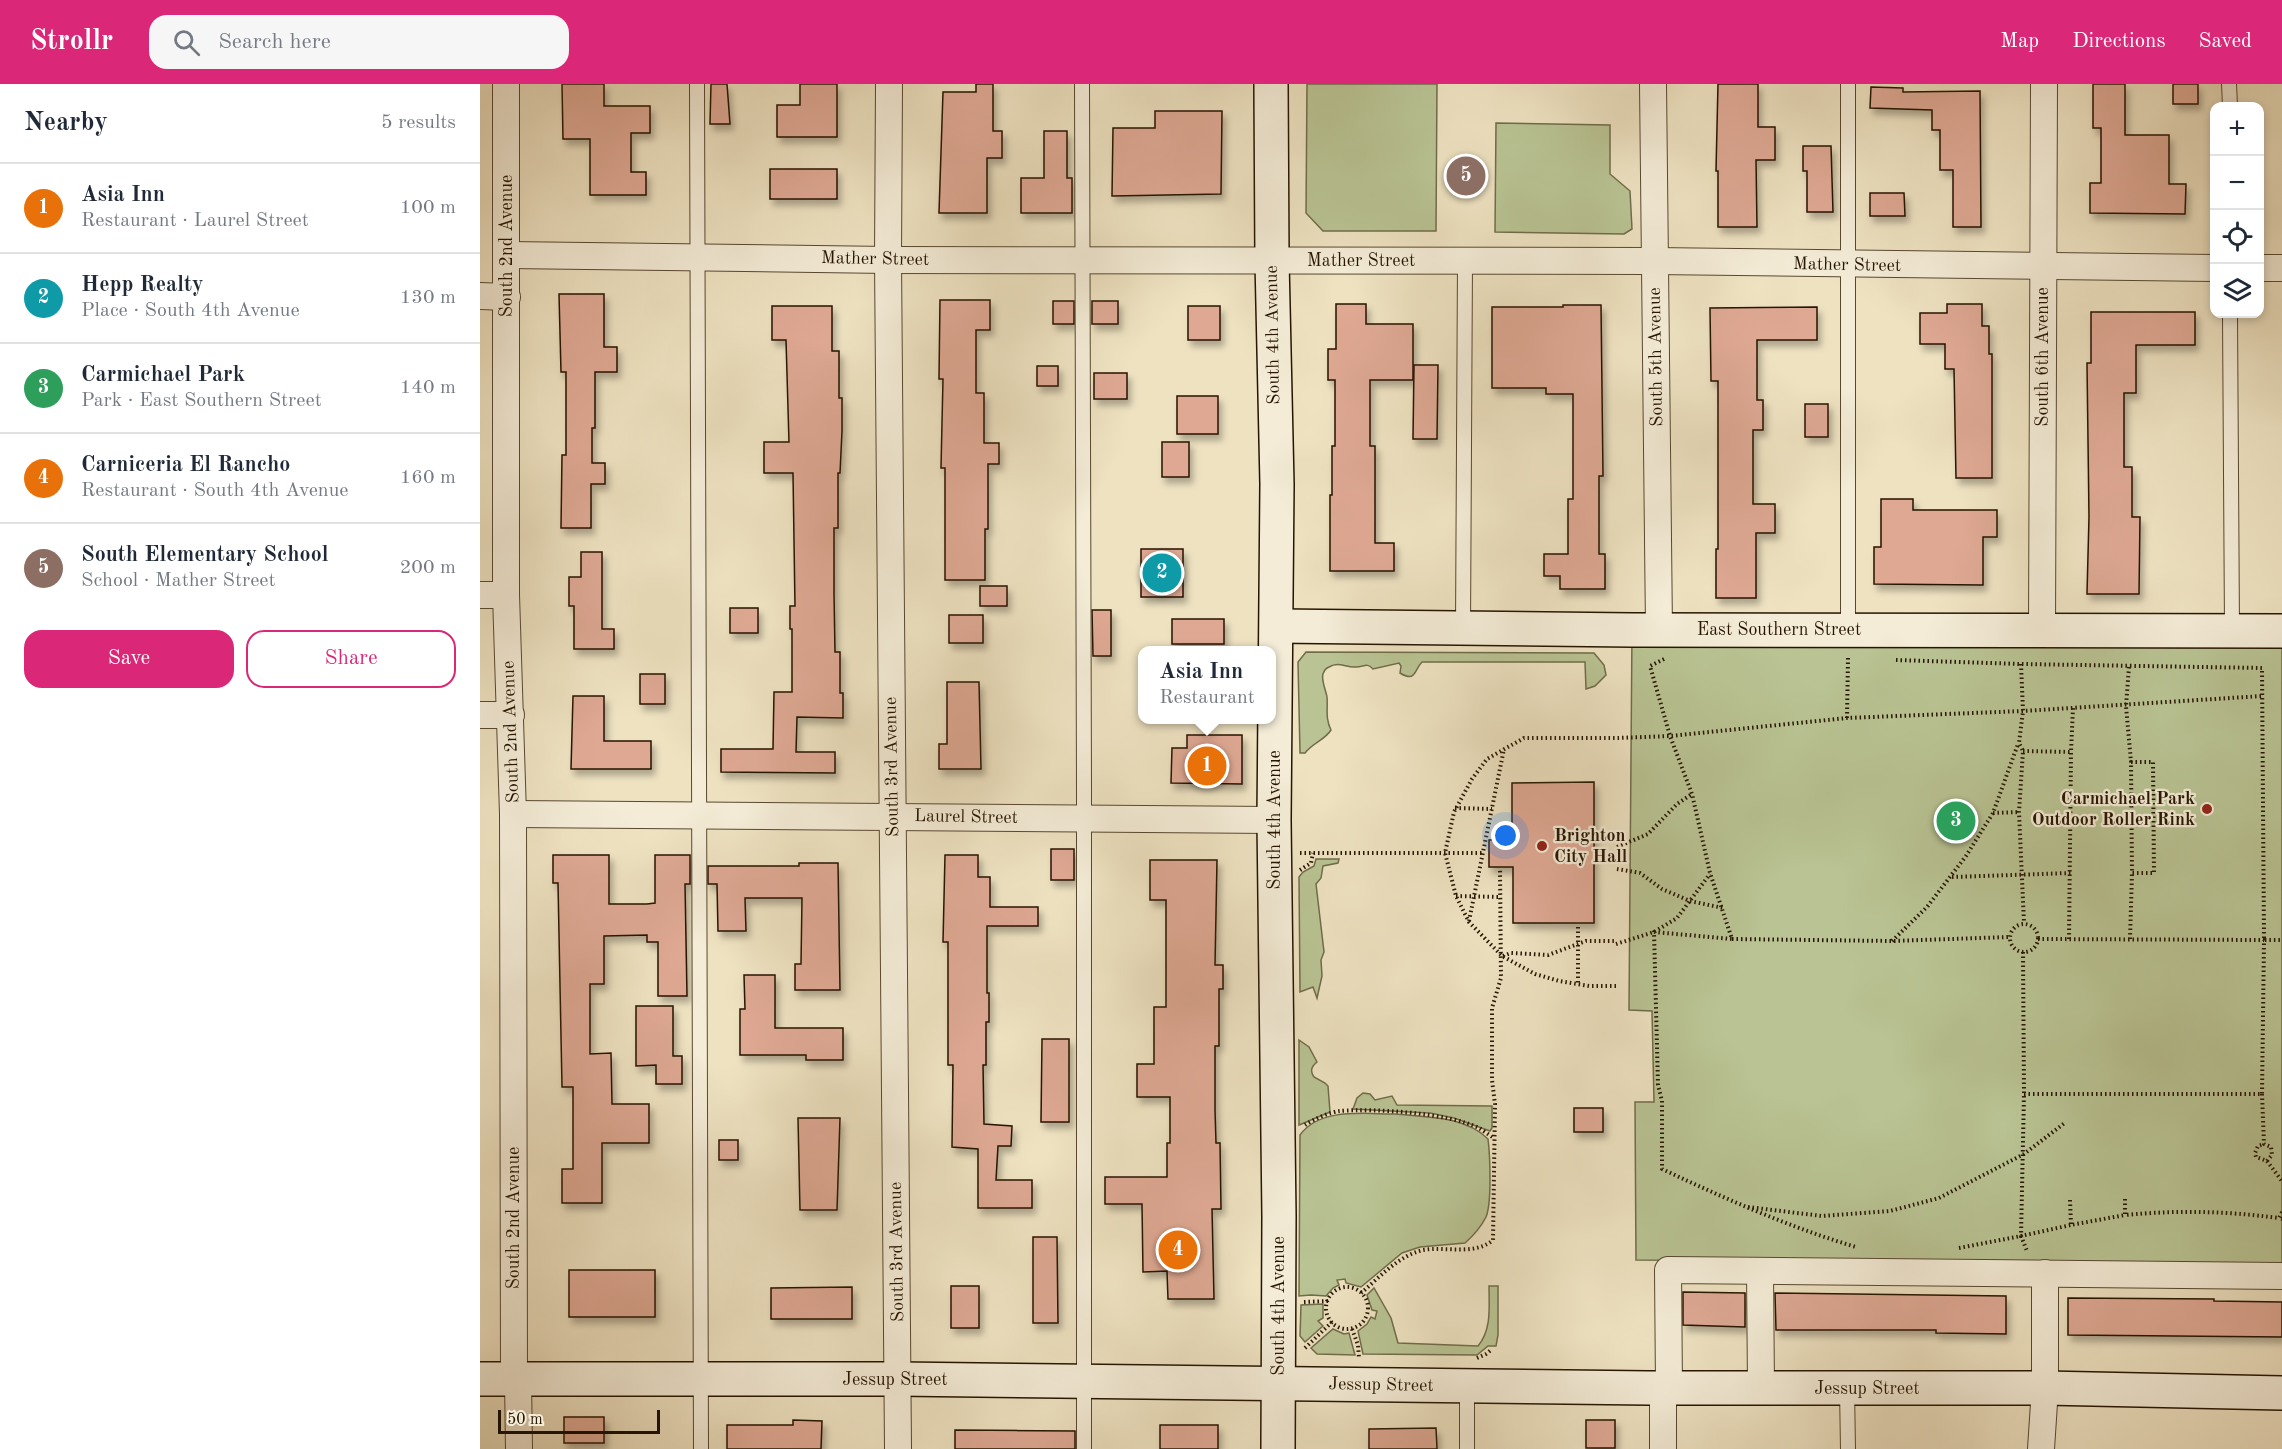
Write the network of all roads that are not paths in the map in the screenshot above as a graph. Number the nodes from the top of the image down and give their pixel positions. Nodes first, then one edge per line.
1 (506, 84) edge
2 (697, 84) edge
3 (889, 84) edge
4 (1082, 84) edge
5 (1271, 84) edge
6 (1653, 84) edge
7 (1848, 84) edge
8 (2044, 84) edge
9 (2229, 84) edge
10 (2230, 102) edge
11 (507, 255) junction
12 (696, 257) junction
13 (888, 260) junction
14 (1082, 261) junction
15 (1272, 261) junction
16 (1465, 261) junction
17 (1654, 261) junction
18 (1848, 265) junction
19 (2044, 267) junction
20 (2282, 267) edge
21 (2210, 268) edge
22 (2264, 268) edge
23 (480, 296) edge
24 (507, 297) junction
25 (2230, 318) edge
26 (480, 595) edge
27 (506, 595) junction
28 (1277, 626) junction
29 (1463, 628) junction
30 (2042, 630) junction
31 (2232, 630) junction
32 (2282, 631) edge
33 (1853, 644) junction
34 (1666, 645) junction
35 (1276, 691) edge
36 (480, 715) edge
37 (511, 715) junction
38 (1275, 724) edge
39 (513, 813) junction
40 (700, 815) junction
41 (893, 816) junction
42 (1084, 819) junction
43 (1274, 820) junction
44 (2035, 1269) junction
45 (1760, 1271) junction
46 (2282, 1276) edge
47 (480, 1379) edge
48 (516, 1379) junction
49 (701, 1379) junction
50 (898, 1379) junction
51 (1083, 1381) junction
52 (1279, 1383) junction
53 (1467, 1386) junction
54 (1666, 1388) junction
55 (1761, 1389) junction
56 (1847, 1389) junction
57 (2045, 1389) junction
58 (2282, 1393) edge
59 (519, 1449) edge
60 (701, 1449) edge
61 (898, 1449) edge
62 (1084, 1449) edge
63 (1278, 1449) edge
64 (1467, 1449) edge
65 (1664, 1449) edge
66 (1848, 1449) edge
67 (2041, 1449) edge

1 - 11 street, South 2nd Avenue
2 - 12 lane
3 - 13 street, South 3rd Avenue
4 - 14 lane
5 - 15 street, South 4th Avenue
6 - 17 street, South 5th Avenue
7 - 18 lane
8 - 19 street, South 6th Avenue
9 - 10 lane
11 - 12 street, Mather Street
11 - 24 street, South 2nd Avenue
12 - 13 street, Mather Street
12 - 40 lane
13 - 14 street, Mather Street
13 - 41 street, South 3rd Avenue
14 - 15 street, Mather Street
14 - 42 lane
15 - 16 street, Mather Street
15 - 28 street, South 4th Avenue
16 - 17 street, Mather Street
16 - 29 lane
17 - 18 street, Mather Street
17 - 34 street, South 5th Avenue
18 - 19 street, Mather Street
18 - 33 lane
19 - 21 street, Mather Street
19 - 30 street, South 6th Avenue
20 - 22 street
23 - 24 street
24 - 27 street, South 2nd Avenue
25 - 31 lane
26 - 27 street
27 - 37 street, South 2nd Avenue
28 - 29 street, East Southern Street
28 - 35 street, South 4th Avenue
29 - 34 street, East Southern Street
30 - 31 street, East Southern Street
30 - 33 street, East Southern Street
31 - 32 street, East Southern Street
33 - 34 street, East Southern Street
36 - 37 street
37 - 39 street, South 2nd Avenue
38 - 43 street, South 4th Avenue
39 - 40 street, Laurel Street
39 - 48 street, South 2nd Avenue
40 - 41 street, Laurel Street
40 - 49 lane
41 - 42 street, Laurel Street
41 - 50 street, South 3rd Avenue
42 - 43 street, Laurel Street
42 - 51 lane
43 - 52 street, South 4th Avenue
44 - 45 street
44 - 46 street
44 - 57 street
45 - 54 street
45 - 55 street
47 - 48 street, Jessup Street
48 - 49 street, Jessup Street
48 - 59 street, South 2nd Avenue
49 - 50 street, Jessup Street
49 - 60 lane
50 - 51 street, Jessup Street
50 - 61 street, South 3rd Avenue
51 - 52 street, Jessup Street
51 - 62 lane
52 - 53 street, Jessup Street
52 - 63 street, South 4th Avenue
53 - 54 street, Jessup Street
53 - 64 lane
54 - 55 street, Jessup Street
54 - 65 street
55 - 56 street, Jessup Street
56 - 57 street, Jessup Street
56 - 66 lane
57 - 58 street, Jessup Street
57 - 67 street

